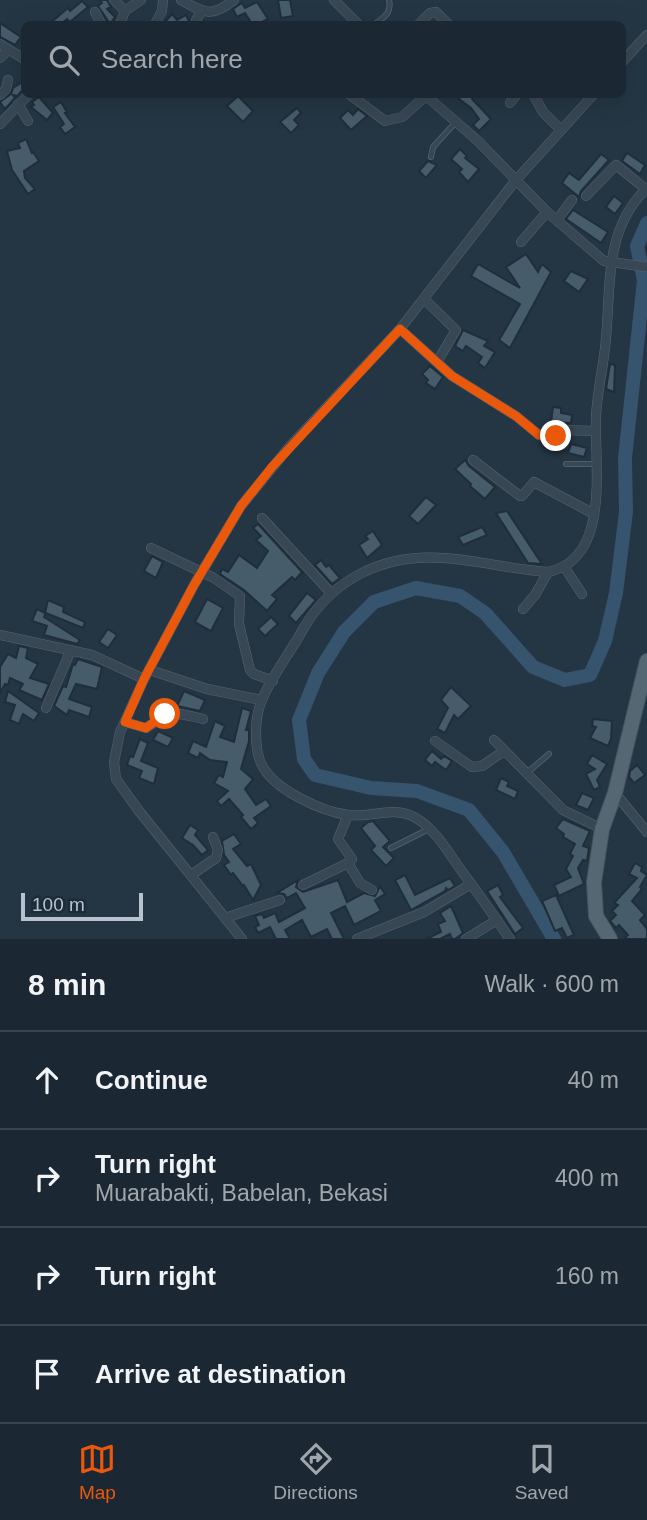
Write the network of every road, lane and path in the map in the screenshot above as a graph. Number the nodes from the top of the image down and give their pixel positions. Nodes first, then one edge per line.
1 (114, 0) edge
2 (141, 0) edge
3 (163, 0) edge
4 (181, 0) edge
5 (234, 0) edge
6 (334, 0) edge
7 (389, 0) edge
8 (125, 11) junction
9 (95, 12) dead end
10 (201, 12) junction
11 (99, 21) edge
12 (121, 21) edge
13 (157, 21) edge
14 (196, 21) edge
15 (355, 21) edge
16 (379, 21) edge
17 (422, 21) edge
18 (445, 21) edge
19 (647, 35) edge
20 (4, 47) edge
21 (21, 57) edge
22 (0, 58) edge
23 (626, 58) edge
24 (8, 80) dead end
25 (0, 95) edge
26 (25, 98) edge
27 (354, 98) edge
28 (422, 98) edge
29 (428, 98) edge
30 (514, 98) edge
31 (535, 98) edge
32 (590, 98) edge
33 (510, 103) dead end
34 (18, 104) junction
35 (28, 121) dead end
36 (456, 122) junction
37 (0, 124) edge
38 (561, 130) junction
39 (431, 157) dead end
40 (516, 180) junction
41 (647, 188) edge
42 (586, 196) dead end
43 (572, 200) dead end
44 (547, 212) junction
45 (556, 220) junction
46 (521, 243) dead end
47 (614, 264) junction
48 (647, 267) edge
49 (424, 299) junction
50 (400, 329) junction
51 (437, 362) junction
52 (596, 431) junction
53 (473, 460) dead end
54 (566, 464) dead end
55 (597, 464) junction
56 (594, 514) junction
57 (262, 518) dead end
58 (151, 548) dead end
59 (565, 568) junction
60 (201, 572) junction
61 (548, 572) junction
62 (331, 593) junction
63 (582, 594) dead end
64 (523, 609) dead end
65 (0, 635) edge
66 (71, 650) junction
67 (647, 661) edge
68 (150, 670) junction
69 (144, 679) junction
70 (273, 681) junction
71 (262, 700) junction
72 (46, 708) dead end
73 (203, 719) dead end
74 (125, 722) junction
75 (494, 740) dead end
76 (435, 741) dead end
77 (504, 751) junction
78 (549, 754) dead end
79 (528, 772) junction
80 (615, 793) junction
81 (348, 815) junction
82 (429, 829) junction
83 (603, 829) junction
84 (647, 832) edge
85 (212, 837) dead end
86 (391, 848) dead end
87 (348, 863) junction
88 (191, 875) junction
89 (471, 884) junction
90 (303, 885) dead end
91 (372, 890) dead end
92 (280, 900) dead end
93 (225, 918) junction
94 (497, 920) junction
95 (242, 939) edge
96 (357, 939) edge
97 (466, 939) edge
98 (510, 939) edge
99 (610, 939) edge

1 - 8 street
2 - 8 street
3 - 13 street
4 - 10 street
5 - 10 street
6 - 15 street
7 - 16 lane
8 - 12 street
9 - 11 street
10 - 14 street
17 - 18 street
19 - 23 street
20 - 21 street
20 - 22 street
24 - 25 street
26 - 34 street
27 - 28 street
29 - 36 street
30 - 33 street
31 - 38 street
32 - 38 street
34 - 35 street
34 - 37 street
36 - 39 lane
36 - 40 street
38 - 40 street
40 - 44 street
40 - 49 street
41 - 42 street
41 - 47 street
43 - 45 street
44 - 45 street
44 - 46 street
45 - 47 street
47 - 48 street
47 - 52 street
49 - 50 street
49 - 51 street
50 - 51 street
50 - 60 street
51 - 52 street
52 - 55 street
53 - 56 street
54 - 55 lane
55 - 56 street
56 - 59 street
57 - 62 street
58 - 60 street
59 - 61 street
59 - 63 street
60 - 68 street
60 - 70 street
61 - 62 street
61 - 64 street
62 - 70 street
65 - 66 street
66 - 69 street
66 - 72 street
67 - 80 main road
68 - 69 street
68 - 71 street
69 - 74 street
70 - 71 street
71 - 81 street
73 - 74 street
74 - 88 street
75 - 77 street
76 - 77 street
77 - 79 street
78 - 79 lane
79 - 83 street
80 - 83 main road
80 - 84 street
81 - 82 street
81 - 87 street
82 - 86 lane
82 - 89 street
83 - 99 main road
85 - 88 street
87 - 90 street
87 - 91 street
88 - 93 street
89 - 94 street
89 - 96 street
92 - 93 street
93 - 95 street
94 - 97 street
94 - 98 street

